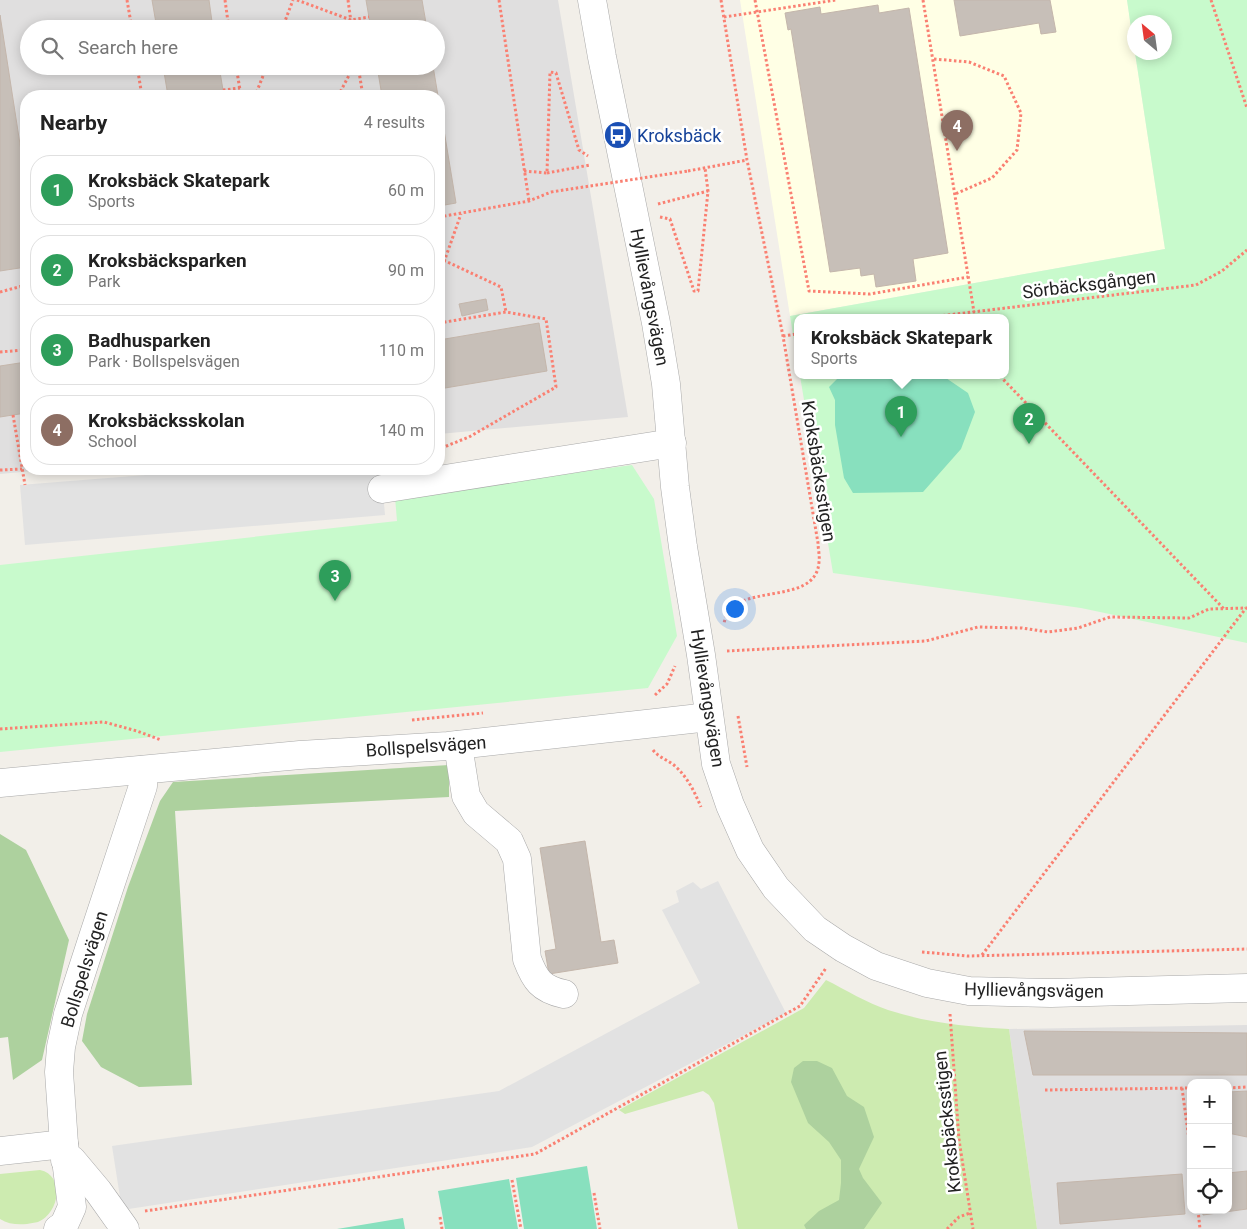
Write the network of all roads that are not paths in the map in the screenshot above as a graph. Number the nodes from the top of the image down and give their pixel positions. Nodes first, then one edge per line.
1 (592, 0) edge
2 (672, 443) junction
3 (382, 489) dead end
4 (709, 717) junction
5 (458, 745) junction
6 (143, 770) junction
7 (0, 783) edge
8 (1247, 988) edge
9 (564, 994) dead end
10 (0, 1151) edge
11 (65, 1152) junction
12 (69, 1222) edge
13 (120, 1222) edge

1 - 2 street, Hyllievångsvägen
2 - 3 street
2 - 4 street, Hyllievångsvägen
4 - 5 street, Bollspelsvägen
4 - 8 street, Hyllievångsvägen
5 - 6 street, Bollspelsvägen
5 - 9 street
6 - 7 street, Bollspelsvägen
6 - 11 street, Bollspelsvägen
10 - 11 street
11 - 12 street, Bollspelsvägen
11 - 13 street

